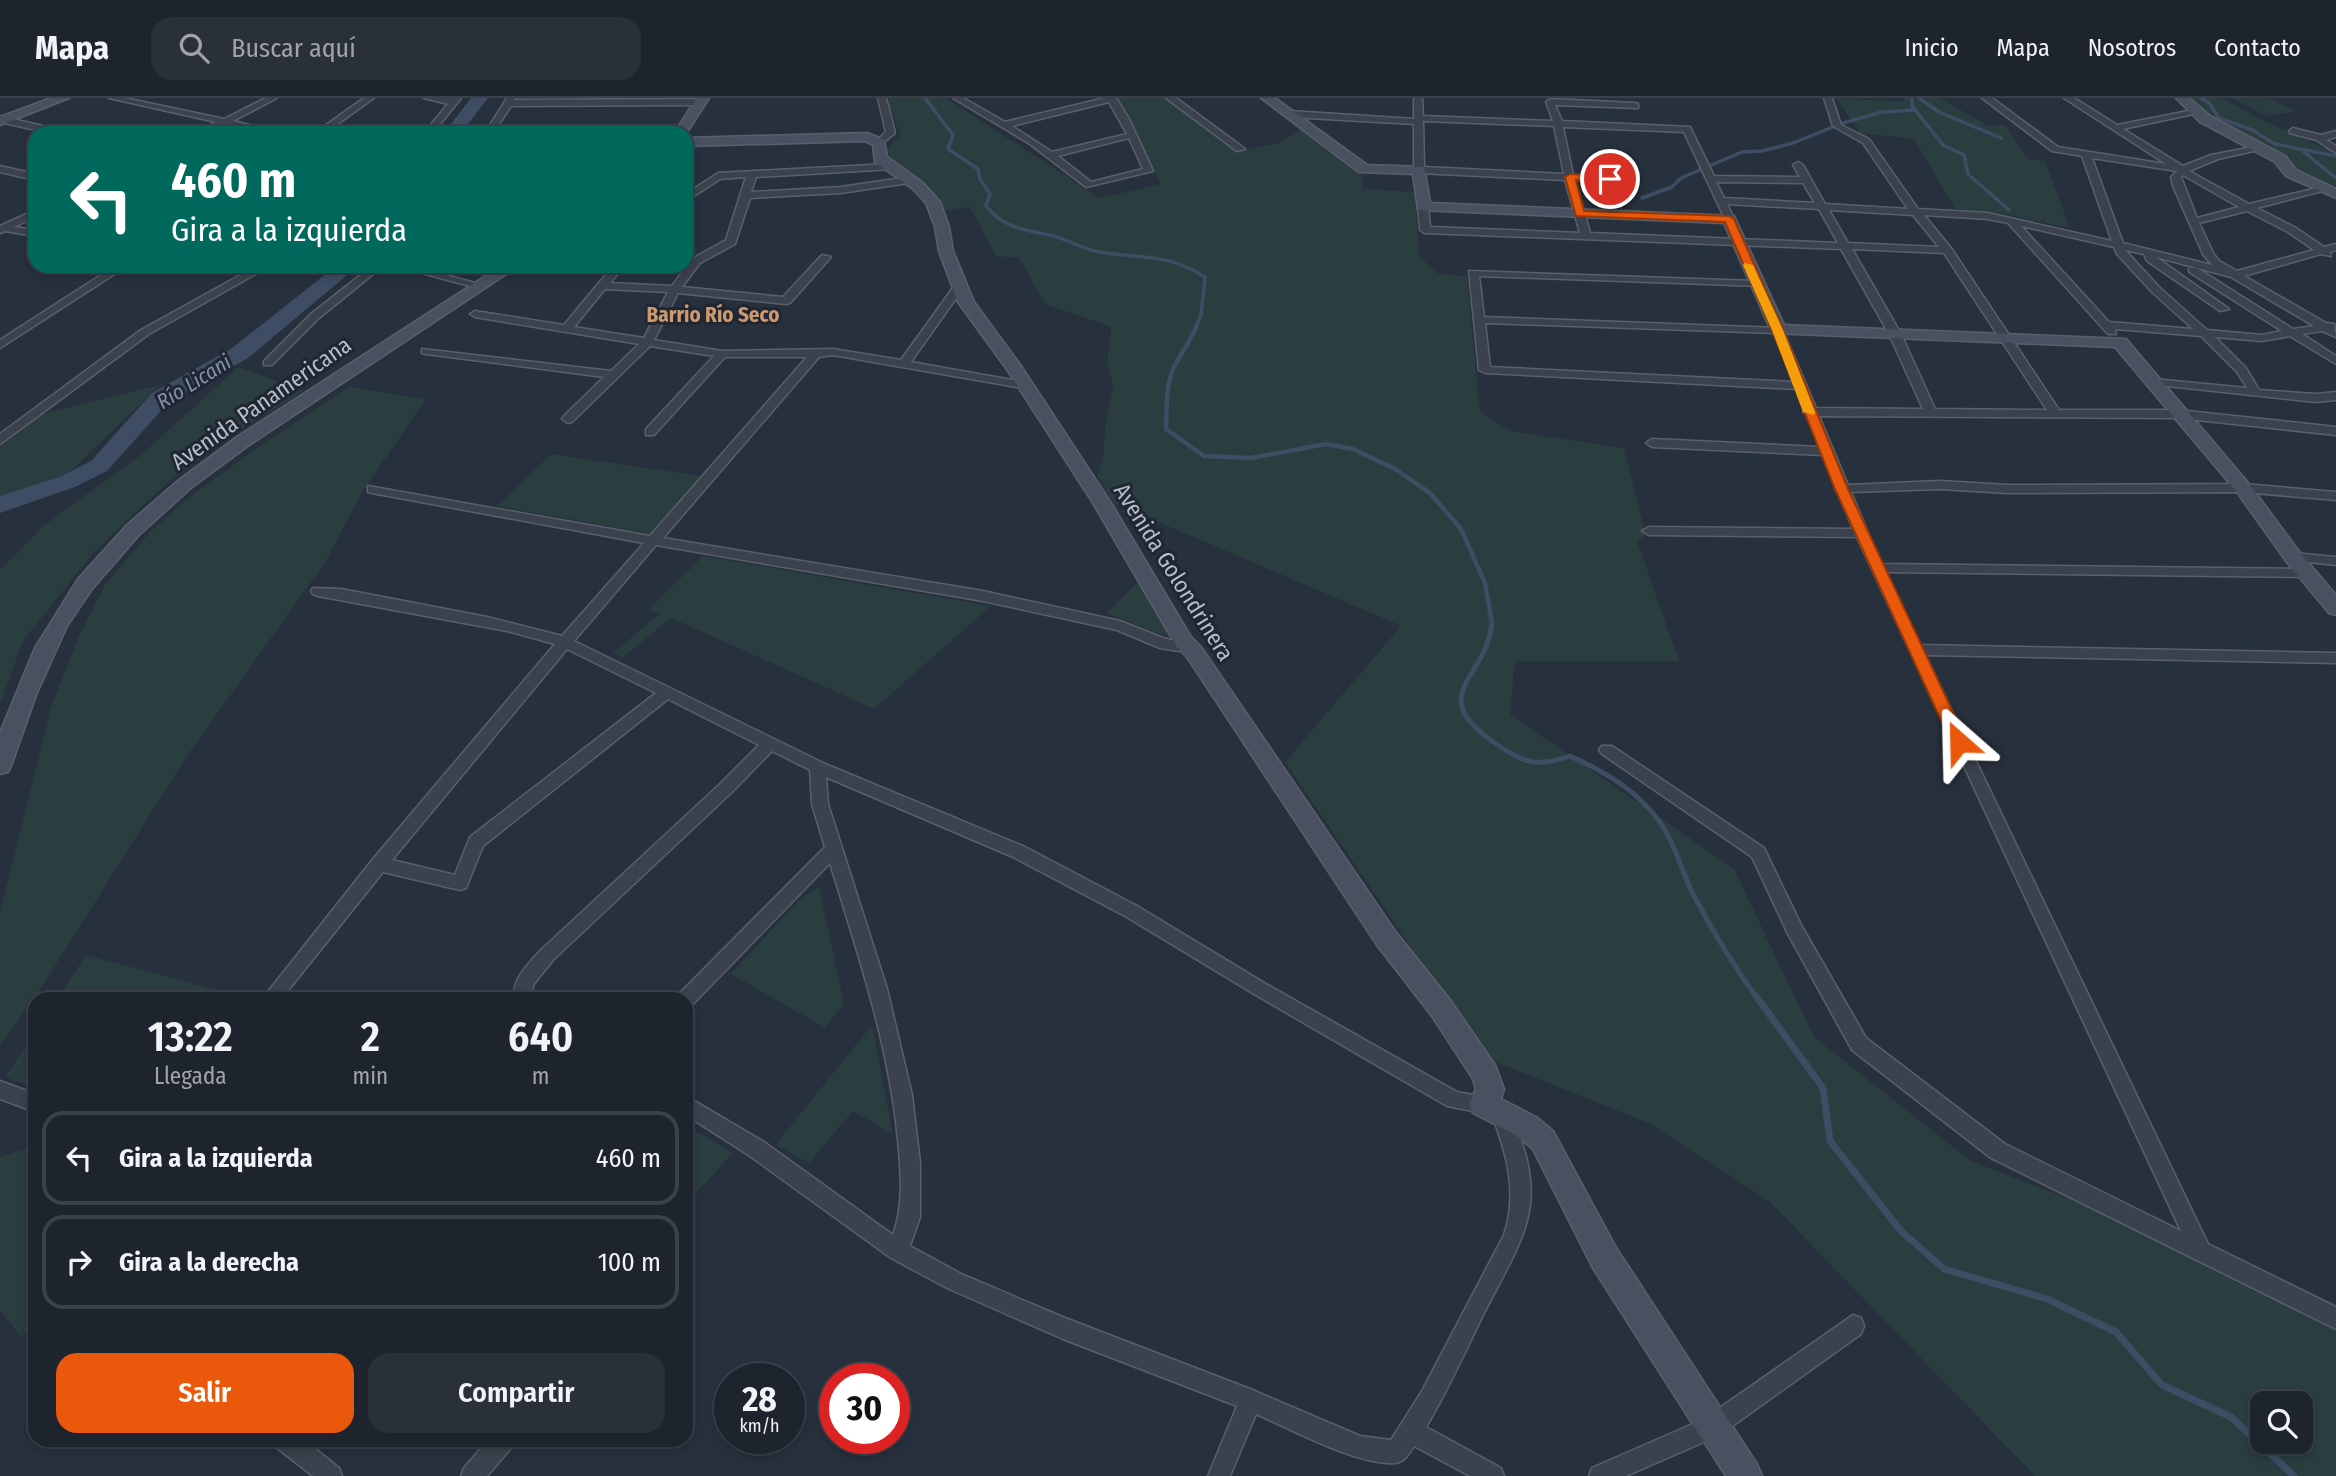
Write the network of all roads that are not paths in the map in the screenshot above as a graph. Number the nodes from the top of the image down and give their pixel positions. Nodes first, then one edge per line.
1 (50, 98) edge
2 (63, 98) edge
3 (113, 98) edge
4 (273, 98) edge
5 (370, 98) edge
6 (428, 98) edge
7 (882, 98) edge
8 (957, 98) edge
9 (1170, 98) edge
10 (1267, 98) edge
11 (1418, 98) edge
12 (1828, 98) edge
13 (1986, 98) edge
14 (2085, 98) edge
15 (2182, 98) edge
16 (1112, 99) edge
17 (2070, 99) edge
18 (456, 100) edge
19 (509, 100) edge
20 (701, 100) edge
21 (1635, 106) dead end
22 (2195, 111) junction
23 (1290, 114) junction
24 (1, 119) edge
25 (1418, 120) junction
26 (225, 121) junction
27 (1558, 123) junction
28 (1005, 125) junction
29 (31, 126) edge
30 (215, 126) edge
31 (248, 126) edge
32 (329, 126) edge
33 (434, 126) edge
34 (493, 126) edge
35 (684, 126) edge
36 (2116, 128) junction
37 (2293, 131) dead end
38 (2336, 134) edge
39 (1132, 135) junction
40 (2321, 138) junction
41 (693, 142) edge
42 (878, 143) junction
43 (2260, 147) junction
44 (1240, 149) dead end
45 (2336, 150) edge
46 (1052, 155) junction
47 (2086, 155) junction
48 (1798, 165) dead end
49 (890, 167) junction
50 (0, 169) edge
51 (2183, 169) junction
52 (1419, 170) junction
53 (22, 174) junction
54 (752, 174) junction
55 (28, 175) edge
56 (1570, 177) junction
57 (11, 179) dead end
58 (1709, 179) junction
59 (909, 180) junction
60 (1629, 180) dead end
61 (1807, 180) junction
62 (2330, 191) edge
63 (693, 193) edge
64 (746, 195) junction
65 (1721, 201) junction
66 (1823, 206) junction
67 (1423, 207) junction
68 (2248, 207) junction
69 (1914, 210) junction
70 (1580, 214) junction
71 (28, 216) edge
72 (1729, 219) junction
73 (2010, 220) junction
74 (2195, 221) junction
75 (1, 228) edge
76 (28, 232) edge
77 (1586, 237) junction
78 (1738, 241) junction
79 (1845, 246) junction
80 (2119, 246) junction
81 (2336, 247) edge
82 (1947, 250) junction
83 (2321, 251) junction
84 (2149, 252) junction
85 (826, 257) dead end
86 (2336, 258) edge
87 (2179, 260) junction
88 (693, 265) edge
89 (111, 273) edge
90 (252, 273) edge
91 (369, 273) edge
92 (428, 273) edge
93 (500, 273) edge
94 (613, 273) edge
95 (687, 273) edge
96 (2236, 275) junction
97 (1756, 284) junction
98 (481, 286) junction
99 (602, 286) junction
100 (959, 288) junction
101 (675, 289) junction
102 (2224, 309) dead end
103 (475, 314) dead end
104 (1479, 320) junction
105 (2105, 326) junction
106 (567, 328) junction
107 (2333, 329) edge
108 (1778, 330) junction
109 (1895, 334) junction
110 (2208, 334) junction
111 (2296, 334) junction
112 (2006, 338) junction
113 (647, 342) junction
114 (2120, 342) junction
115 (0, 345) edge
116 (426, 351) dead end
117 (722, 354) junction
118 (816, 354) junction
119 (2336, 360) edge
120 (268, 362) dead end
121 (904, 364) junction
122 (615, 374) junction
123 (2153, 382) junction
124 (1023, 385) junction
125 (1800, 386) junction
126 (2254, 391) junction
127 (2336, 396) edge
128 (1809, 412) junction
129 (1930, 413) junction
130 (2055, 413) junction
131 (2178, 414) junction
132 (568, 418) dead end
133 (2336, 431) edge
134 (650, 432) dead end
135 (0, 440) edge
136 (1652, 443) dead end
137 (1826, 451) junction
138 (2244, 488) junction
139 (372, 489) dead end
140 (1841, 489) junction
141 (2336, 495) edge
142 (1649, 531) dead end
143 (1861, 533) junction
144 (655, 541) junction
145 (2293, 557) junction
146 (2336, 561) edge
147 (1876, 568) junction
148 (2306, 573) junction
149 (318, 591) dead end
150 (2336, 608) edge
151 (565, 642) junction
152 (1184, 642) junction
153 (1915, 650) junction
154 (2336, 658) edge
155 (666, 693) junction
156 (769, 744) junction
157 (1607, 750) dead end
158 (0, 766) edge
159 (818, 767) junction
160 (833, 850) junction
161 (379, 864) junction
162 (277, 992) edge
163 (522, 992) edge
164 (692, 992) edge
165 (0, 1090) edge
166 (28, 1100) edge
167 (693, 1109) edge
168 (1492, 1109) junction
169 (898, 1251) junction
170 (2201, 1251) junction
171 (2336, 1318) edge
172 (1853, 1326) dead end
173 (1250, 1400) junction
174 (1712, 1427) junction
175 (1412, 1432) junction
176 (294, 1447) edge
177 (497, 1447) edge
178 (331, 1476) edge
179 (472, 1476) edge
180 (1219, 1476) edge
181 (1493, 1476) edge
182 (1600, 1476) edge
183 (1745, 1476) edge

1 - 24 street
2 - 24 street
3 - 26 street
4 - 26 street
5 - 32 street
6 - 18 street
7 - 42 street
8 - 28 street
9 - 44 street
10 - 23 street
11 - 25 street
12 - 69 street
13 - 47 street
14 - 17 street
15 - 22 street
16 - 28 street
16 - 39 street
17 - 36 street
18 - 33 street
19 - 20 street
19 - 34 street
20 - 35 street
21 - 27 street
22 - 36 street
22 - 43 street
23 - 25 street
23 - 52 street
24 - 29 street
25 - 27 street
25 - 52 street
26 - 30 street
26 - 31 street
27 - 56 street
27 - 58 street
28 - 46 street
36 - 51 street
37 - 40 street
38 - 40 street
39 - 46 street
39 - 46 street
40 - 45 street
41 - 42 street
42 - 49 street, Avenida Golondrinera
43 - 51 street
43 - 62 street
47 - 51 street
47 - 80 street
48 - 61 street
49 - 54 street
49 - 59 street, Avenida Golondrinera
50 - 53 street
51 - 68 street
51 - 74 street
52 - 56 street
52 - 67 street
53 - 55 street
53 - 57 street
54 - 63 street
54 - 64 street
56 - 60 street
56 - 70 street
58 - 61 street
58 - 65 street
59 - 64 street
59 - 100 street, Avenida Golondrinera
61 - 66 street
62 - 68 street
64 - 88 street
65 - 66 street
65 - 72 street
66 - 69 street
66 - 79 street
67 - 70 street
67 - 77 street
68 - 74 street
68 - 83 street
69 - 73 street
69 - 82 street
70 - 72 street
70 - 77 street
71 - 75 street
72 - 78 street
73 - 80 street
73 - 105 street
74 - 96 street
75 - 76 street
77 - 78 street
78 - 79 street
78 - 97 street
79 - 82 street
79 - 109 street
80 - 84 street
80 - 110 street
81 - 83 street
82 - 112 street
83 - 86 street
83 - 96 street
84 - 87 street
84 - 102 street
85 - 101 street
87 - 96 street
87 - 111 street
89 - 115 street
90 - 135 street
91 - 120 street
92 - 98 street
93 - 98 street, Avenida Panamericana
94 - 99 street
95 - 101 street
96 - 107 street
97 - 104 street
97 - 108 street
98 - 158 street, Avenida Panamericana
99 - 101 street
99 - 106 street
100 - 121 street
100 - 124 street, Avenida Golondrinera
101 - 113 street
103 - 106 street
104 - 108 street
104 - 125 street
105 - 110 street
105 - 114 street
106 - 113 street
107 - 111 street
108 - 109 street
108 - 125 street
109 - 112 street
109 - 129 street
110 - 111 street
110 - 126 street
111 - 119 street
112 - 114 street
112 - 130 street
113 - 117 street
113 - 122 street
114 - 123 street
116 - 122 street
117 - 118 street
117 - 134 street
118 - 121 street
118 - 144 street
121 - 124 street
122 - 132 street
123 - 126 street
123 - 131 street
124 - 152 street, Avenida Golondrinera
125 - 128 street
126 - 127 street
128 - 129 street
128 - 137 street
129 - 130 street
130 - 131 street
131 - 133 street
131 - 138 street
136 - 137 street
137 - 140 street
138 - 140 street
138 - 141 street
138 - 145 street
139 - 144 street
140 - 143 street
142 - 143 street
143 - 147 street
144 - 151 street
144 - 152 street
145 - 146 street
145 - 148 street
147 - 148 street
147 - 153 street
148 - 150 street
149 - 151 street
151 - 155 street
151 - 161 street
152 - 168 street, Avenida Golondrinera
153 - 154 street
153 - 170 street
155 - 156 street
155 - 161 street
156 - 159 street
156 - 163 street
157 - 170 street
159 - 160 street
159 - 168 street
160 - 164 street
160 - 169 street
161 - 162 street
165 - 166 street
167 - 169 street
168 - 174 street
168 - 175 street
169 - 173 street
170 - 171 street
172 - 174 street
173 - 175 street
173 - 180 street
174 - 182 street
174 - 183 street
175 - 181 street
176 - 178 street
177 - 179 street

